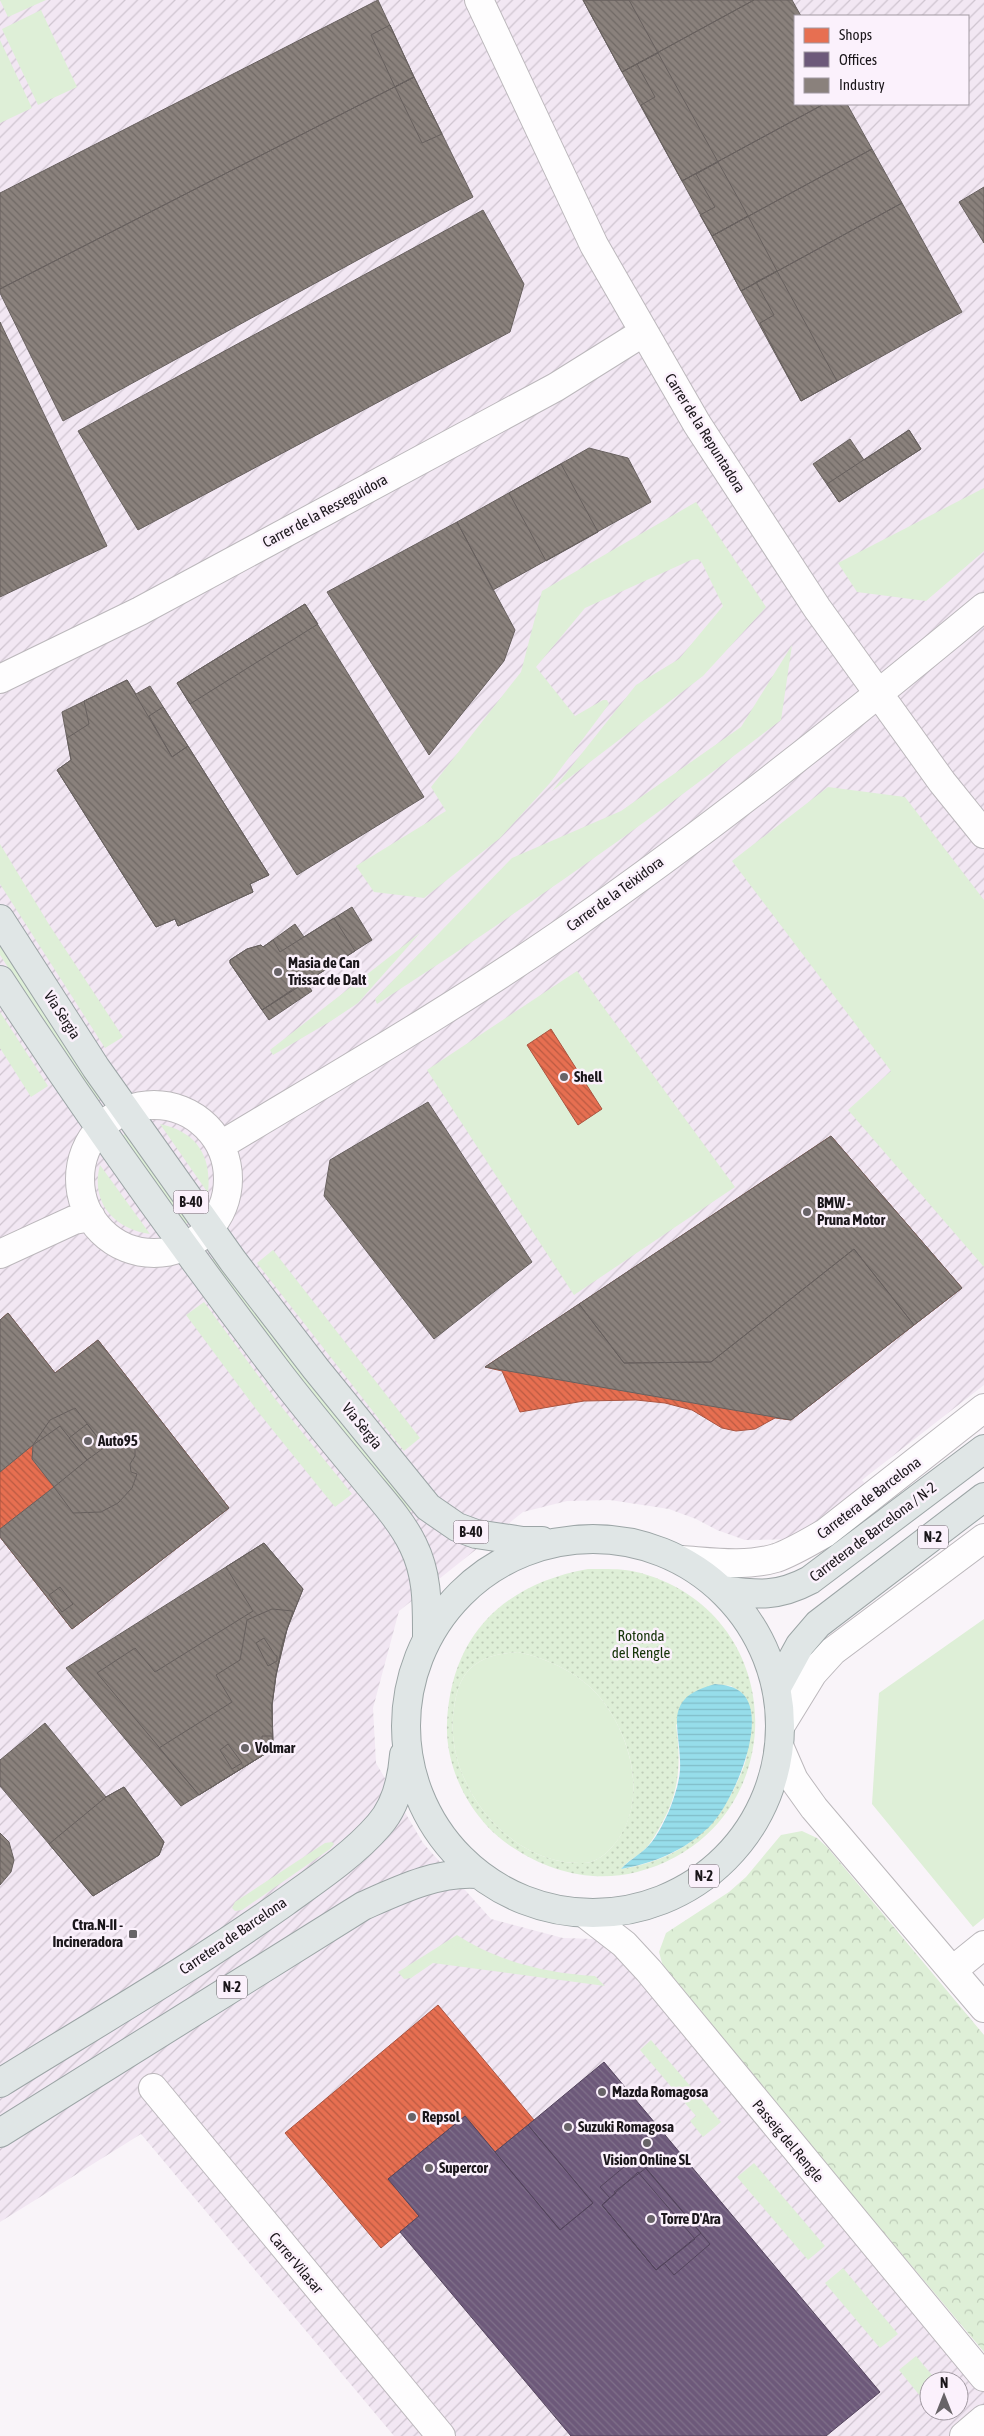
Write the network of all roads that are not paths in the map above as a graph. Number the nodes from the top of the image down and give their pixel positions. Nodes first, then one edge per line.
1 (479, 0) edge
2 (644, 332) junction
3 (984, 607) edge
4 (0, 679) edge
5 (879, 695) junction
6 (984, 834) edge
7 (0, 919) edge
8 (0, 980) edge
9 (126, 1110) junction
10 (99, 1129) junction
11 (221, 1145) junction
12 (91, 1217) junction
13 (210, 1228) junction
14 (183, 1247) junction
15 (0, 1254) edge
16 (984, 1408) edge
17 (984, 1449) edge
18 (984, 1497) edge
19 (984, 1538) edge
20 (564, 1540) junction
21 (682, 1560) junction
22 (723, 1590) junction
23 (427, 1638) junction
24 (777, 1688) junction
25 (780, 1736) junction
26 (405, 1739) junction
27 (478, 1874) junction
28 (584, 1913) junction
29 (984, 1945) edge
30 (953, 1970) junction
31 (984, 2008) edge
32 (0, 2084) edge
33 (153, 2088) dead end
34 (0, 2133) edge
35 (984, 2377) edge
36 (984, 2419) edge
37 (441, 2436) edge
38 (964, 2436) edge

1 - 2 street, Carrer de la Repuntadora
2 - 4 street, Carrer de la Resseguidora
2 - 5 street, Carrer de la Repuntadora
3 - 5 street, Carrer de la Teixidora
5 - 6 street, Carrer de la Repuntadora
5 - 11 street, Carrer de la Teixidora
7 - 9 main road, Via Sèrgia / B-40
8 - 10 main road, B-40
9 - 10 street
9 - 11 street
9 - 13 main road, Via Sèrgia / B-40
10 - 12 street
10 - 14 main road, B-40
11 - 13 street
12 - 14 street
12 - 15 street
13 - 14 street
13 - 20 main road, Via Sèrgia / B-40
14 - 23 main road, B-40
16 - 21 street, Carretera de Barcelona
17 - 22 main road, Carretera de Barcelona / N-2 / N-2
18 - 24 main road, N-2
19 - 25 street
20 - 21 main road, N-2
20 - 23 main road, N-2
21 - 22 main road, N-2
22 - 24 main road, N-2
23 - 26 main road, N-2
24 - 25 main road, N-2
25 - 28 main road, N-2
25 - 30 street
26 - 27 main road, N-2
26 - 32 main road, Carretera de Barcelona / N-2
27 - 28 main road, N-2
27 - 34 main road, N-2
28 - 35 street, Passeig del Rengle
29 - 30 street
30 - 31 street
33 - 37 street, Carrer Vilasar
36 - 38 street

